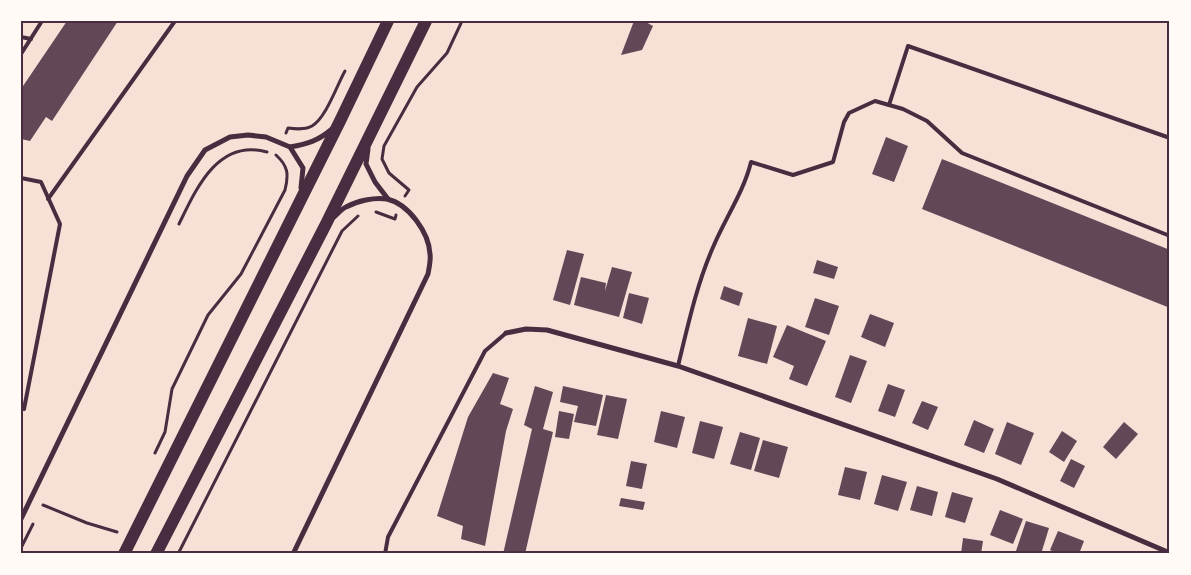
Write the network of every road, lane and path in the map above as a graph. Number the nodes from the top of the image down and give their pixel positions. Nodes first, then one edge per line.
1 (42, 21) edge
2 (175, 21) edge
3 (388, 21) edge
4 (426, 21) edge
5 (462, 21) edge
6 (21, 36) edge
7 (31, 39) junction
8 (21, 54) edge
9 (348, 64) dead end
10 (889, 105) junction
11 (340, 121) junction
12 (370, 136) junction
13 (1170, 138) edge
14 (281, 143) junction
15 (290, 147) junction
16 (276, 154) junction
17 (21, 178) edge
18 (48, 199) junction
19 (388, 199) junction
20 (298, 205) junction
21 (400, 205) junction
22 (395, 219) junction
23 (401, 223) dead end
24 (326, 224) junction
25 (178, 226) dead end
26 (1170, 236) edge
27 (506, 333) joint
28 (678, 366) junction
29 (24, 409) dead end
30 (153, 457) dead end
31 (39, 514) dead end
32 (21, 519) edge
33 (34, 522) dead end
34 (121, 523) dead end
35 (117, 532) junction
36 (114, 537) dead end
37 (21, 548) edge
38 (126, 551) edge
39 (1170, 553) edge
40 (156, 554) edge
41 (178, 554) edge
42 (294, 554) edge
43 (385, 554) edge

1 - 7 lane
2 - 18 lane
3 - 11 main road
4 - 12 main road
5 - 21 path
6 - 7 lane
7 - 8 lane
9 - 14 path
10 - 13 lane
10 - 26 lane
10 - 28 lane
11 - 15 street
11 - 20 main road
12 - 19 street
12 - 24 main road
14 - 15 street
14 - 16 path
14 - 32 street
15 - 20 street
16 - 25 path
16 - 30 path
17 - 18 lane
18 - 29 lane
19 - 21 street
19 - 24 street
20 - 38 main road
21 - 22 path
21 - 42 street
22 - 23 path
22 - 41 path
24 - 40 main road
27 - 28 street
27 - 43 lane
28 - 39 street
31 - 35 path
33 - 37 path
34 - 35 path
35 - 36 path

